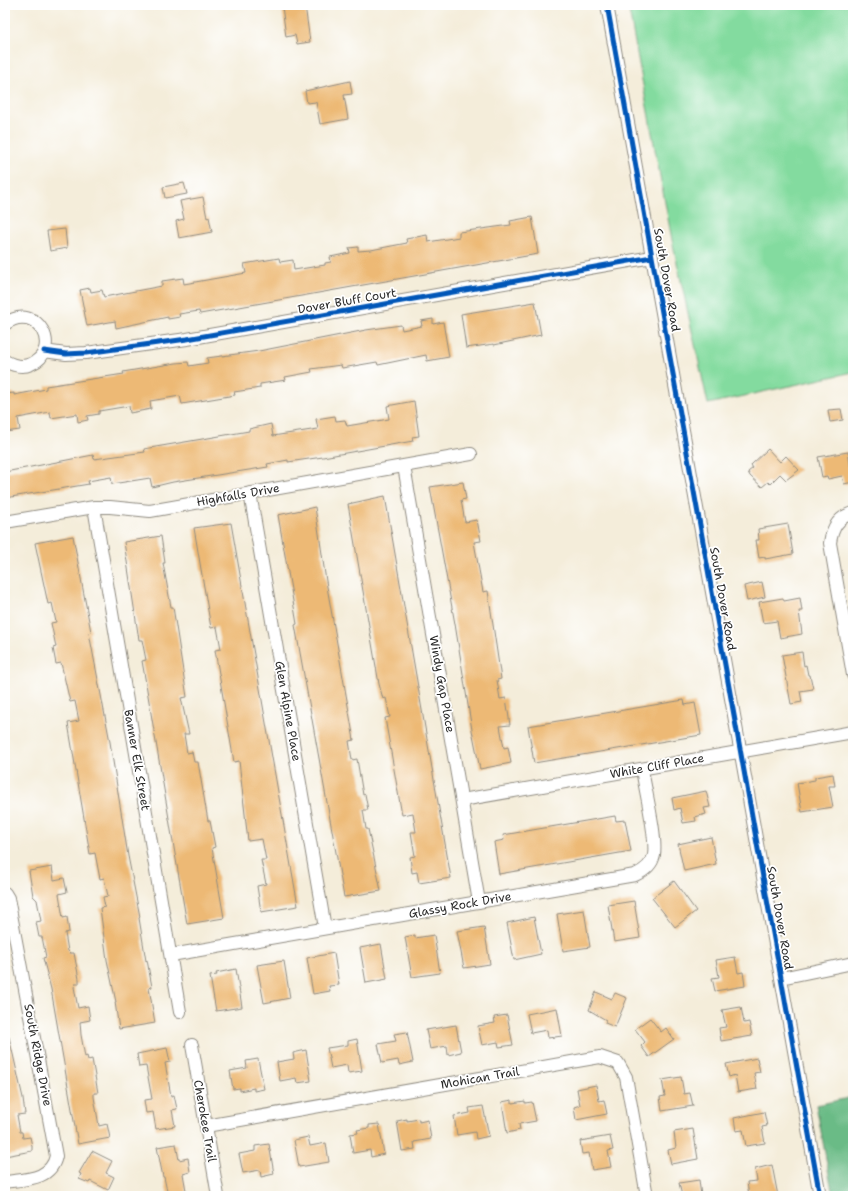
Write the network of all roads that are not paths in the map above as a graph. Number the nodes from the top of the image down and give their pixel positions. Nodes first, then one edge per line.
1 (607, 5) edge
2 (652, 257) junction
3 (5, 324) edge
4 (44, 351) junction
5 (5, 361) edge
6 (471, 454) dead end
7 (404, 466) junction
8 (250, 493) junction
9 (94, 507) junction
10 (853, 513) edge
11 (5, 522) edge
12 (853, 675) edge
13 (853, 732) edge
14 (740, 752) junction
15 (642, 769) junction
16 (462, 800) junction
17 (5, 893) edge
18 (479, 902) junction
19 (325, 928) junction
20 (170, 955) junction
21 (853, 963) edge
22 (781, 978) junction
23 (180, 1012) dead end
24 (192, 1045) dead end
25 (206, 1126) junction
26 (5, 1182) edge
27 (218, 1196) edge
28 (648, 1196) edge
29 (820, 1196) edge

1 - 2 street, South Dover Road
2 - 4 street, Dover Bluff Court
2 - 14 street, South Dover Road
3 - 4 street
4 - 5 street
6 - 7 street, Highfalls Drive
7 - 8 street, Highfalls Drive
7 - 16 street, Windy Gap Place
8 - 9 street, Highfalls Drive
8 - 19 street, Glen Alpine Place
9 - 11 street, Highfalls Drive
9 - 20 street, Banner Elk Street
10 - 12 street
13 - 14 street, White Cliff Place
14 - 15 street, White Cliff Place
14 - 22 street, South Dover Road
15 - 16 street, White Cliff Place
15 - 18 street, Glassy Rock Drive
16 - 18 street, Windy Gap Place
17 - 26 street, South Ridge Drive
18 - 19 street, Glassy Rock Drive
19 - 20 street, Glassy Rock Drive
20 - 23 street, Banner Elk Street
21 - 22 street
22 - 29 street, South Dover Road
24 - 25 street, Cherokee Trail
25 - 27 street, Cherokee Trail
25 - 28 street, Mohican Trail

